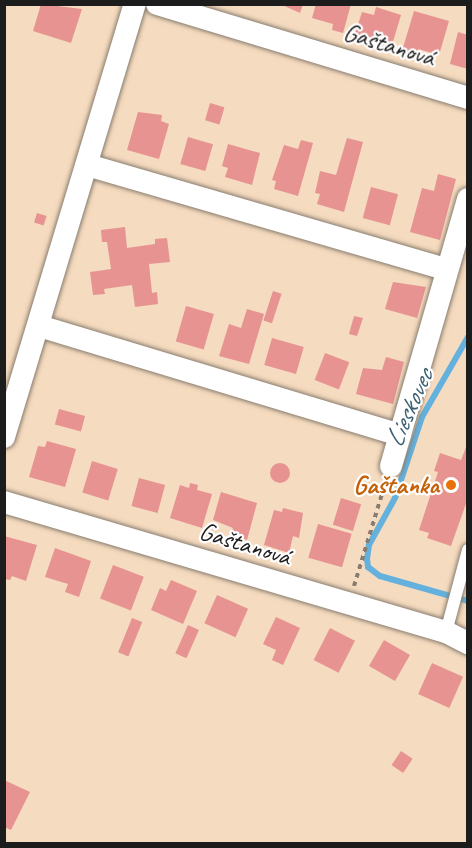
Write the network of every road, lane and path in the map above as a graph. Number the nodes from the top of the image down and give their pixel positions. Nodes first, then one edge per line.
1 (135, 4) edge
2 (157, 4) edge
3 (468, 98) edge
4 (87, 165) junction
5 (468, 199) edge
6 (447, 269) junction
7 (39, 326) junction
8 (400, 435) junction
9 (4, 437) edge
10 (391, 466) joint
11 (4, 502) edge
12 (468, 550) edge
13 (348, 604) junction
14 (446, 632) junction
15 (468, 643) edge

1 - 4 street
2 - 3 street, Gaštanová
4 - 6 street
4 - 7 street
5 - 6 street
6 - 8 street
7 - 8 street
7 - 9 street
8 - 10 street
10 - 13 path
11 - 13 street, Gaštanová
12 - 14 lane
13 - 14 street, Gaštanová
14 - 15 street, Gaštanová

